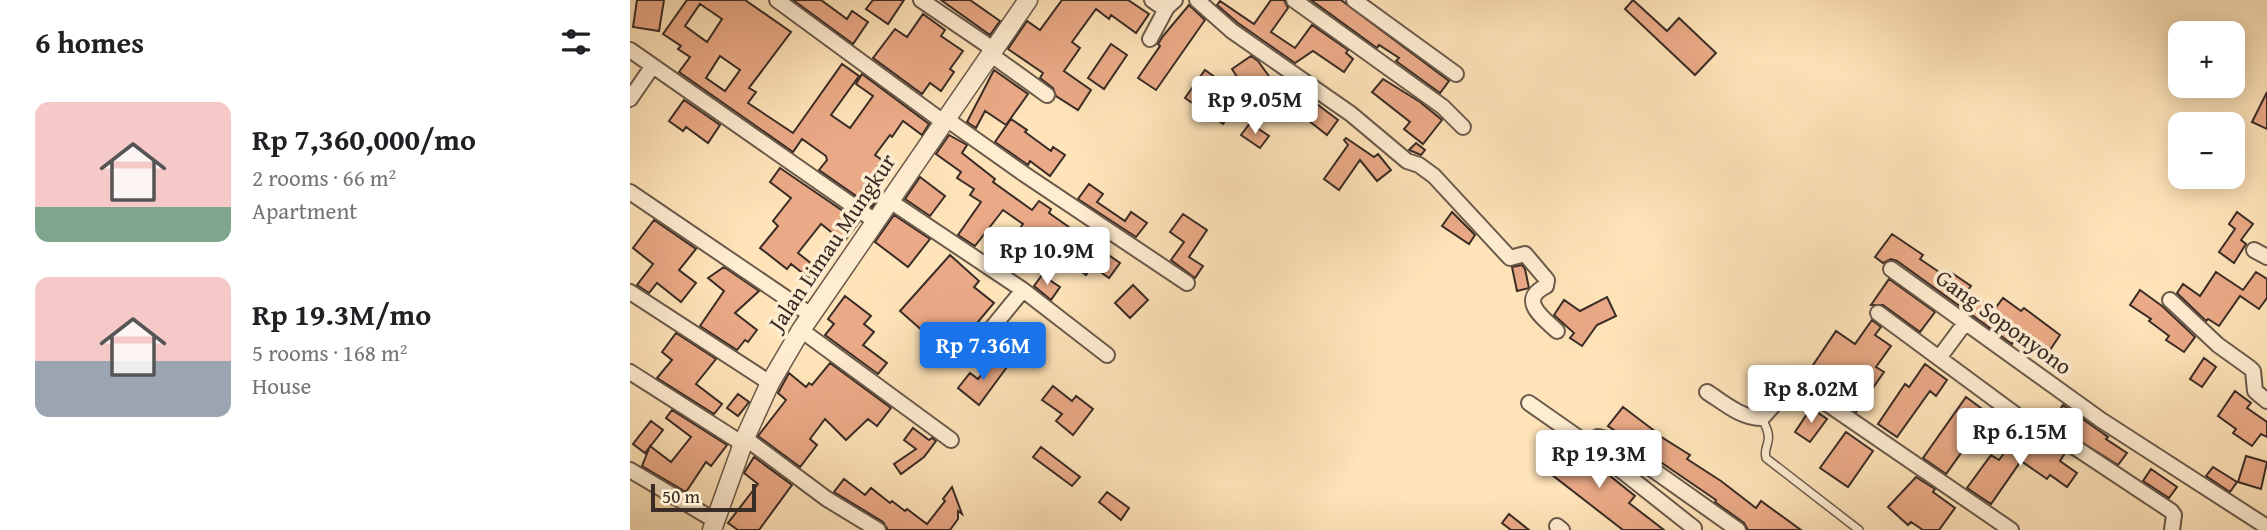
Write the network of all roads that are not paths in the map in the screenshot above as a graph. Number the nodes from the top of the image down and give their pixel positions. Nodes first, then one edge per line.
1 (777, 0) edge
2 (921, 0) edge
3 (1028, 0) edge
4 (1152, 0) edge
5 (1197, 0) edge
6 (1294, 0) edge
7 (1354, 0) edge
8 (1170, 4) edge
9 (1150, 39) dead end
10 (630, 50) edge
11 (991, 51) junction
12 (652, 67) junction
13 (1456, 74) dead end
14 (1047, 95) dead end
15 (630, 99) edge
16 (944, 120) junction
17 (1463, 127) dead end
18 (630, 192) edge
19 (890, 201) junction
20 (875, 220) junction
21 (2253, 250) dead end
22 (2267, 257) edge
23 (1891, 269) dead end
24 (1187, 283) dead end
25 (1023, 290) junction
26 (630, 292) edge
27 (2170, 300) dead end
28 (1878, 313) dead end
29 (806, 322) junction
30 (1965, 323) junction
31 (1556, 331) dead end
32 (973, 351) dead end
33 (1107, 355) dead end
34 (1938, 358) junction
35 (630, 372) edge
36 (771, 383) junction
37 (1707, 392) dead end
38 (2267, 401) edge
39 (1529, 403) dead end
40 (1762, 418) junction
41 (951, 440) dead end
42 (744, 441) junction
43 (1589, 444) junction
44 (630, 470) edge
45 (1707, 509) junction
46 (713, 525) edge
47 (2267, 527) edge
48 (1693, 529) edge
49 (878, 530) edge
50 (1738, 530) edge
51 (1859, 530) edge
52 (2011, 530) edge
53 (2172, 530) edge

1 - 16 street
2 - 11 street
3 - 11 street, Jalan Limau Mungkur
4 - 8 street
5 - 31 street
6 - 17 street
7 - 13 street
8 - 9 street
10 - 12 street
11 - 14 street
11 - 16 street, Jalan Limau Mungkur
12 - 15 street
12 - 20 street
16 - 19 street, Jalan Limau Mungkur
16 - 24 street
18 - 29 street
19 - 20 street, Jalan Limau Mungkur
19 - 25 street
20 - 29 street, Jalan Limau Mungkur
21 - 22 street
23 - 30 street, Gang Soponyono
25 - 32 street
25 - 33 street
26 - 36 street
27 - 38 street
28 - 34 street
29 - 36 street, Jalan Limau Mungkur
29 - 41 street
30 - 34 street
30 - 47 street, Gang Soponyono
34 - 53 street
35 - 42 street
36 - 42 street, Jalan Limau Mungkur
37 - 40 street
39 - 43 street
40 - 51 lane
40 - 52 street
42 - 46 street, Jalan Limau Mungkur
42 - 49 street
43 - 45 street
43 - 48 street
44 - 46 street
45 - 48 street
45 - 50 street

